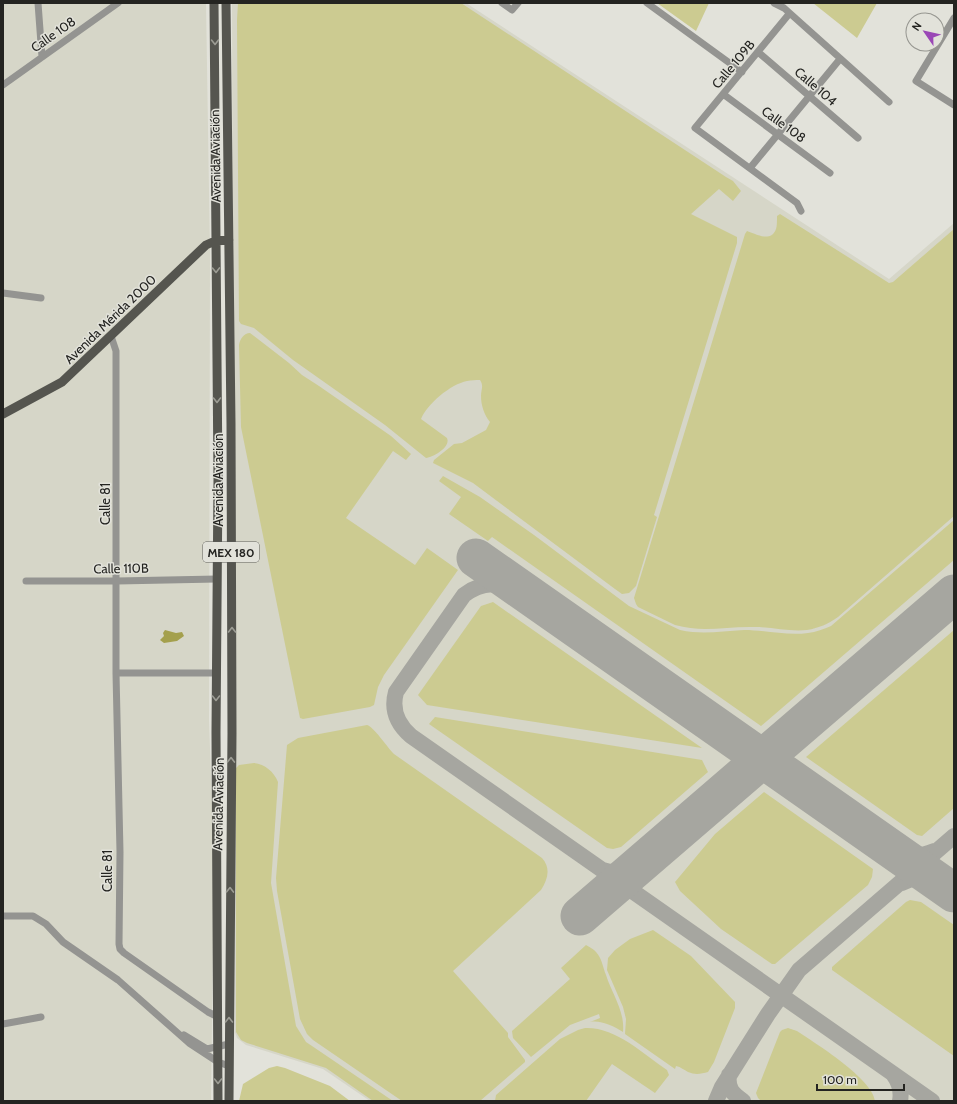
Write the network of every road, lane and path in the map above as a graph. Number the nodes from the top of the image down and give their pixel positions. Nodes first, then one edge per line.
1 (38, 3) edge
2 (118, 3) edge
3 (214, 3) edge
4 (226, 3) edge
5 (502, 3) edge
6 (518, 3) edge
7 (647, 3) edge
8 (774, 3) edge
9 (789, 14) junction
10 (954, 18) edge
11 (758, 52) junction
12 (42, 57) junction
13 (840, 59) junction
14 (742, 72) junction
15 (3, 85) edge
16 (723, 94) junction
17 (809, 96) junction
18 (889, 102) dead end
19 (953, 103) edge
20 (778, 134) junction
21 (858, 138) dead end
22 (750, 168) junction
23 (830, 173) dead end
24 (801, 211) dead end
25 (229, 240) junction
26 (215, 241) junction
27 (3, 293) edge
28 (41, 298) dead end
29 (111, 336) junction
30 (3, 414) edge
31 (217, 578) junction
32 (26, 581) dead end
33 (117, 581) junction
34 (116, 673) junction
35 (216, 673) junction
36 (3, 916) edge
37 (41, 1017) dead end
38 (218, 1017) junction
39 (3, 1024) edge
40 (176, 1031) junction
41 (229, 1044) junction
42 (218, 1046) junction
43 (218, 1062) junction
44 (229, 1066) junction
45 (218, 1101) edge
46 (229, 1101) edge

1 - 12 street
2 - 12 street, Calle 108
3 -> 26 main road, Avenida Aviación / MEX 180
4 - 25 main road, Avenida Aviación / MEX 180
5 - 6 street
7 - 14 street
8 - 9 street
9 - 11 street, Calle 109B
9 - 13 street
10 - 19 street
11 - 14 street, Calle 109B
11 - 17 street, Calle 104
12 - 15 street, Calle 108
13 - 17 street
13 - 18 street
14 - 16 street, Calle 109B
16 - 20 street, Calle 108
16 - 22 street, Calle 109B
17 - 20 street
17 - 21 street, Calle 104
20 - 22 street
20 - 23 street, Calle 108
22 - 24 street
25 - 26 main road, Avenida Mérida 2000
41 -> 25 main road, Avenida Aviación / MEX 180
26 - 29 main road, Avenida Mérida 2000
26 -> 31 main road, Avenida Aviación / MEX 180
27 - 28 street
29 - 30 main road, Avenida Mérida 2000
29 - 33 street, Calle 81
31 - 33 street, Calle 110B
31 - 35 main road, Avenida Aviación / MEX 180
32 - 33 street, Calle 110B
33 - 34 street, Calle 81
34 - 35 street
34 - 38 street, Calle 81
35 -> 38 main road, Avenida Aviación / MEX 180
36 - 40 street
37 - 39 street
38 - 42 main road, Avenida Aviación / MEX 180
40 - 42 street
40 - 43 street
41 - 42 street
41 - 44 main road, Avenida Aviación / MEX 180
42 - 43 main road, Avenida Aviación / MEX 180
43 - 44 street
43 -> 45 main road, Avenida Aviación / MEX 180
44 - 46 main road, Avenida Aviación / MEX 180

